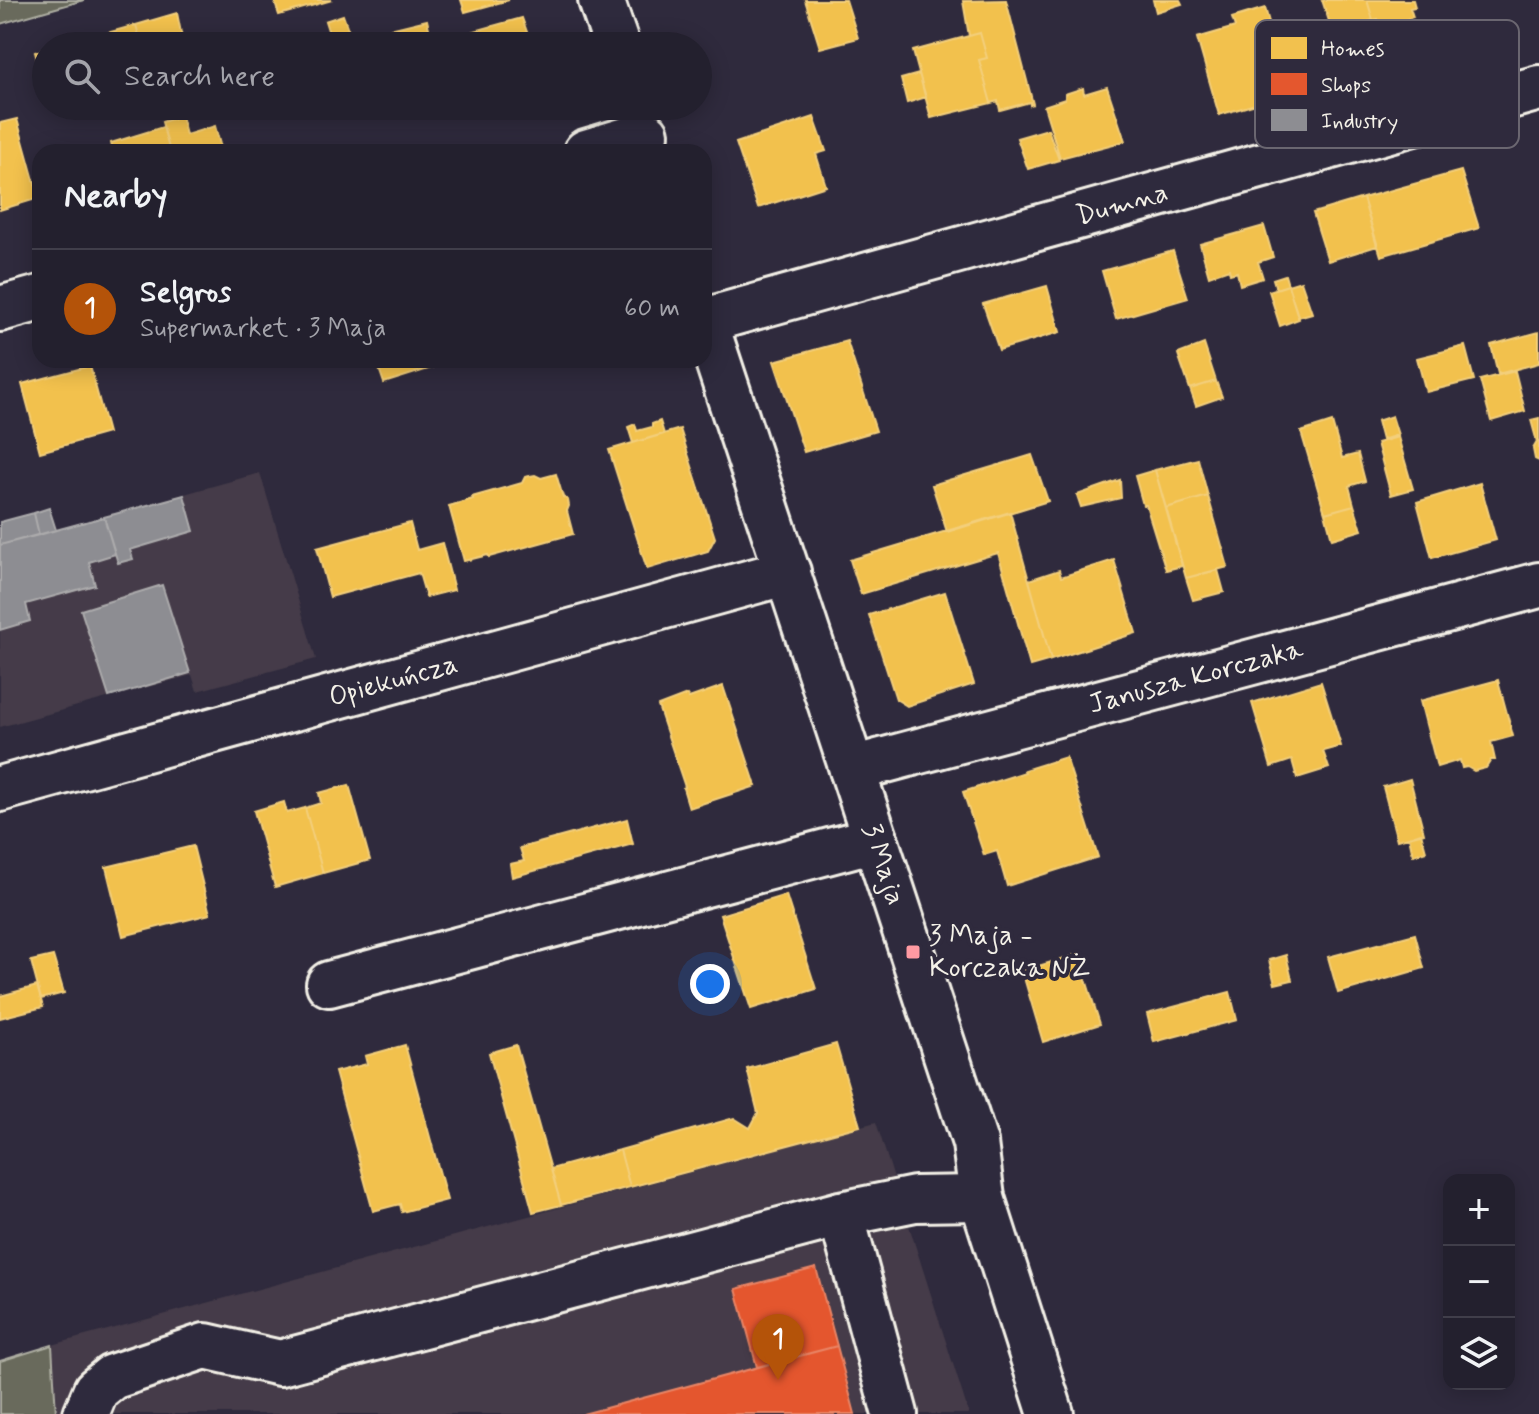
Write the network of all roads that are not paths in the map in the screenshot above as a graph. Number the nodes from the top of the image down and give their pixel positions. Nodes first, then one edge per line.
1 (601, 0) edge
2 (612, 32) edge
3 (1539, 88) edge
4 (1519, 94) edge
5 (645, 131) edge
6 (608, 144) edge
7 (1323, 148) edge
8 (32, 300) edge
9 (0, 309) edge
10 (712, 318) edge
11 (712, 344) edge
12 (788, 572) junction
13 (1539, 585) edge
14 (852, 769) junction
15 (0, 789) edge
16 (875, 839) junction
17 (329, 984) dead end
18 (982, 1198) junction
19 (841, 1214) junction
20 (86, 1414) edge
21 (895, 1414) edge
22 (1051, 1414) edge

1 - 2 street
3 - 4 street, Dumna
5 - 6 street
7 - 10 street, Dumna
8 - 9 street
11 - 12 street, 3 Maja
12 - 14 street, 3 Maja
12 - 15 street, Opiekuńcza
13 - 14 street, Janusza Korczaka
14 - 16 street, 3 Maja
16 - 17 street
16 - 18 street, 3 Maja
18 - 19 street
18 - 22 street, 3 Maja
19 - 20 street
19 - 21 street

